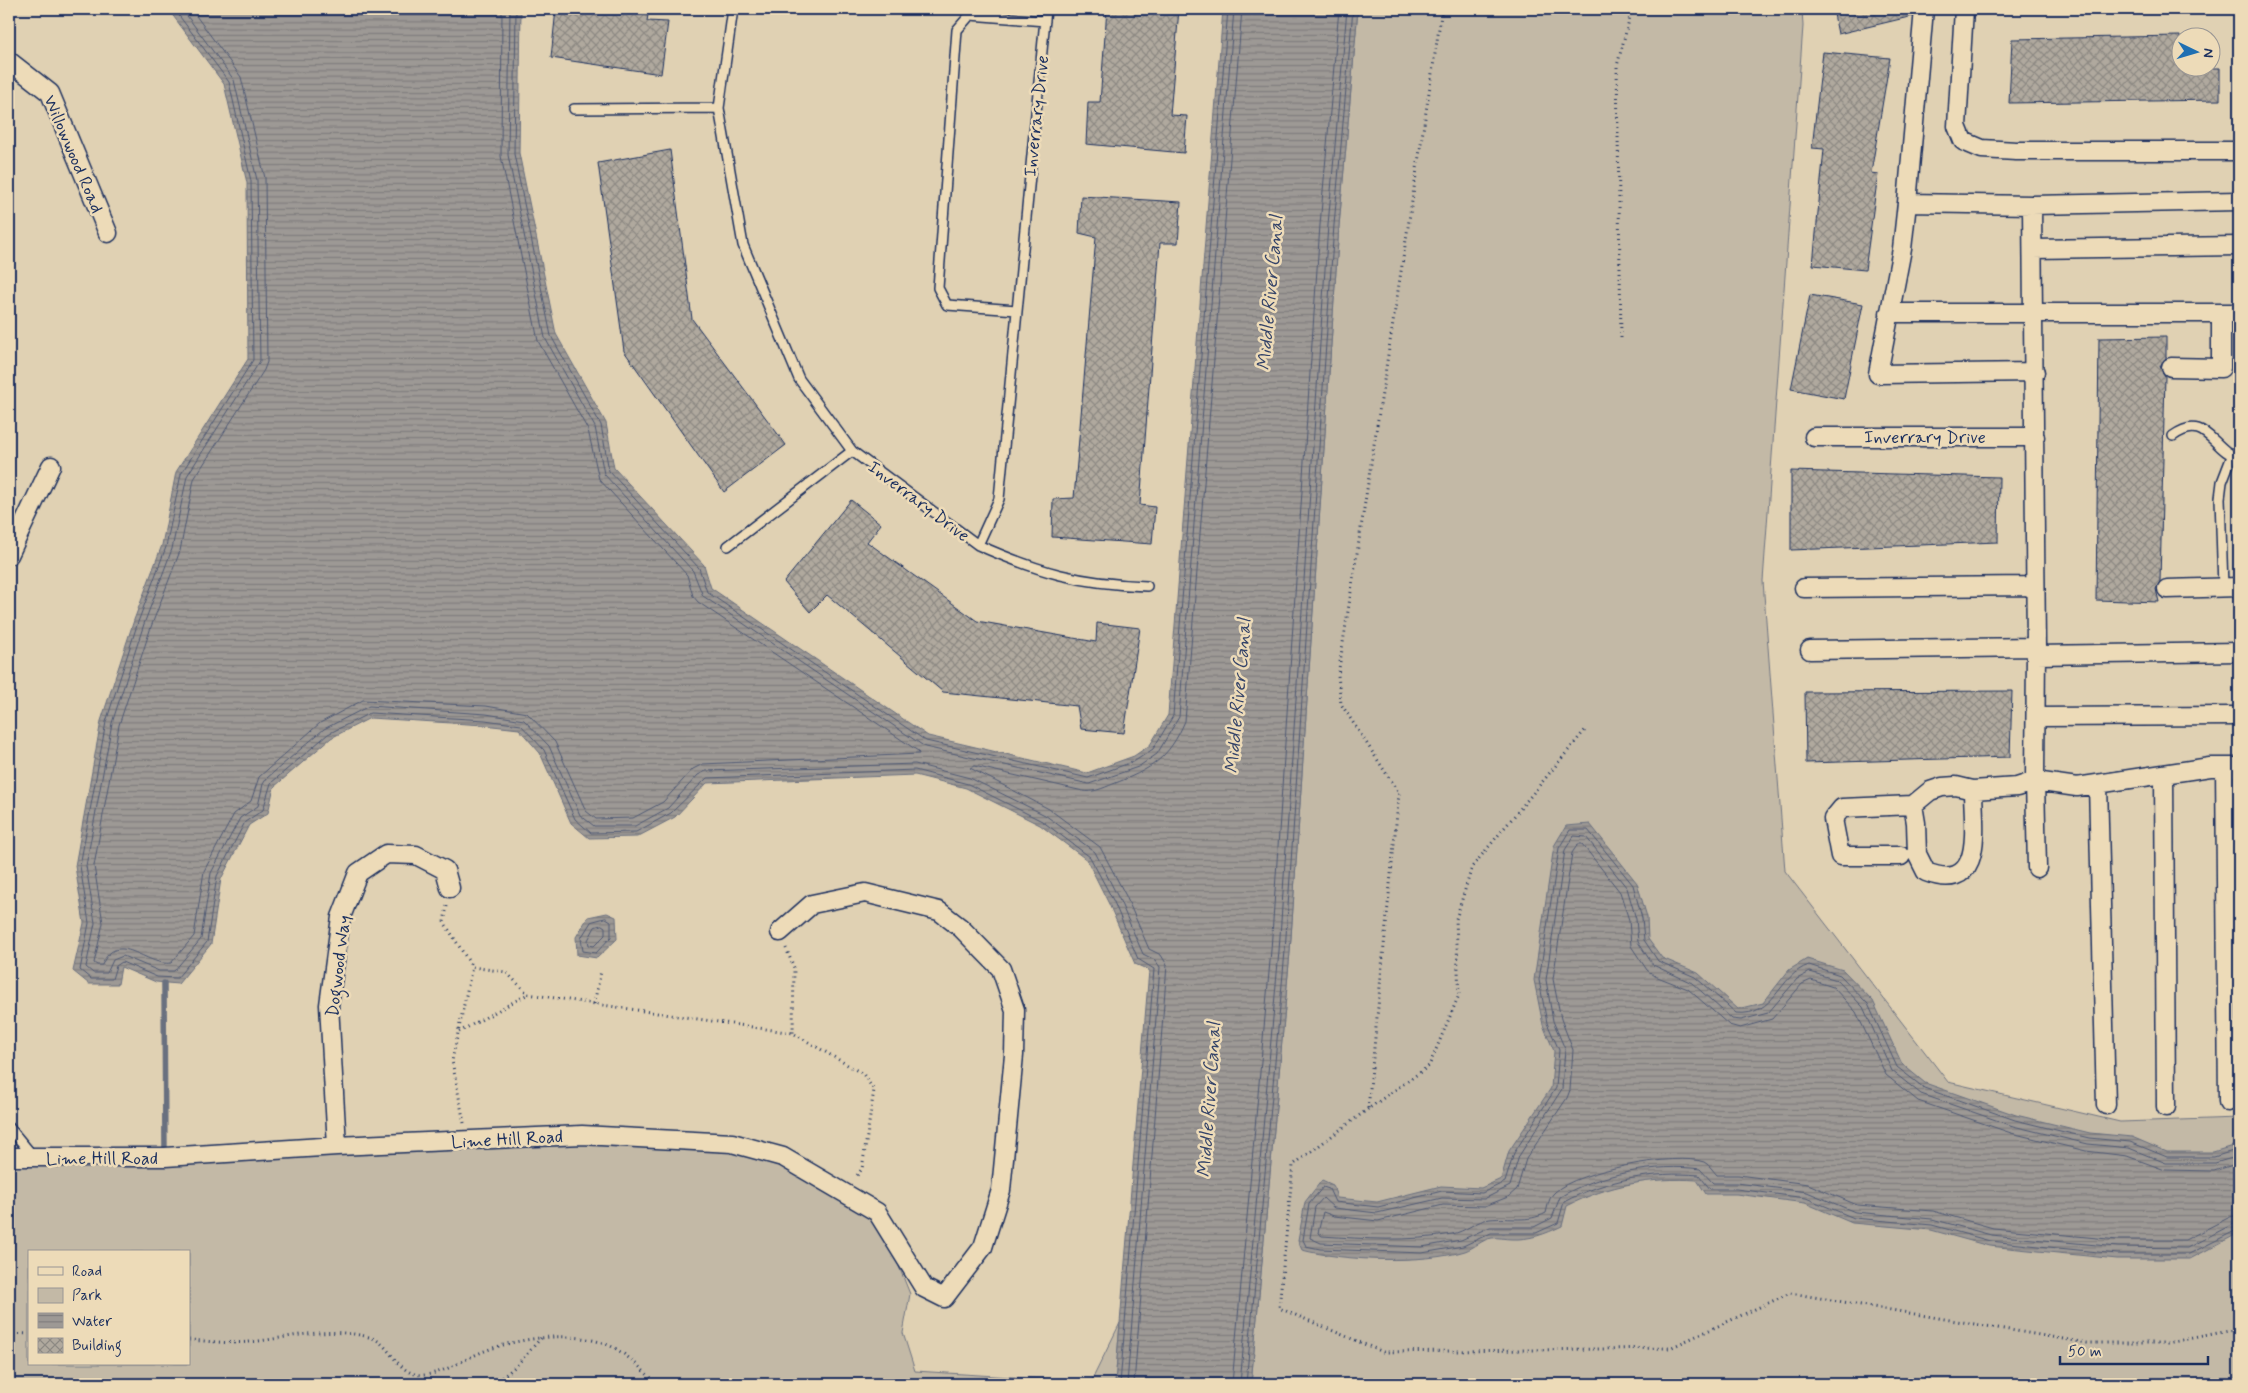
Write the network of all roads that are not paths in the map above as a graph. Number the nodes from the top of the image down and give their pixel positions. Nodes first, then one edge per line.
1 (733, 9) edge
2 (1046, 9) edge
3 (1924, 9) edge
4 (1964, 9) edge
5 (1045, 21) junction
6 (9, 61) edge
7 (719, 108) junction
8 (574, 110) dead end
9 (2239, 151) edge
10 (2239, 202) edge
11 (1907, 203) junction
12 (2032, 205) junction
13 (108, 233) dead end
14 (2239, 246) edge
15 (2033, 249) junction
16 (1017, 310) junction
17 (2034, 312) junction
18 (1889, 313) junction
19 (2221, 313) junction
20 (2239, 313) edge
21 (2171, 367) dead end
22 (2035, 372) junction
23 (1814, 436) dead end
24 (2173, 436) dead end
25 (2035, 437) junction
26 (852, 451) junction
27 (2236, 457) edge
28 (51, 466) dead end
29 (978, 545) junction
30 (728, 546) dead end
31 (9, 555) edge
32 (1147, 586) dead end
33 (2036, 586) junction
34 (2231, 587) edge
35 (1804, 588) dead end
36 (2167, 589) dead end
37 (1810, 650) dead end
38 (2036, 651) junction
39 (2239, 652) edge
40 (2239, 716) edge
41 (2036, 717) junction
42 (2232, 767) edge
43 (2164, 774) junction
44 (2035, 781) junction
45 (2098, 784) junction
46 (1973, 790) junction
47 (1913, 805) junction
48 (2232, 810) edge
49 (1901, 856) dead end
50 (2037, 868) dead end
51 (450, 888) road end
52 (780, 932) road end
53 (2228, 1102) dead end
54 (2106, 1106) dead end
55 (2166, 1108) dead end
56 (9, 1127) edge
57 (336, 1146) junction
58 (9, 1158) edge
59 (35, 1158) junction

1 - 7 lane, Inverrary Drive
2 - 5 lane, Inverrary Drive
3 - 11 street
4 - 9 street
5 - 16 lane, Inverrary Drive
5 - 16 lane
6 - 13 street, Willowwood Road
7 - 8 lane
7 - 26 lane, Inverrary Drive
10 - 12 street
11 - 12 street
11 - 18 street
12 - 15 street
14 - 15 street
15 - 17 street
16 - 29 lane, Inverrary Drive
17 - 18 street
17 - 19 street
17 - 22 street
18 - 22 street
19 - 20 street
19 - 21 street
22 - 25 street
23 - 25 street, Inverrary Drive
24 - 27 lane
25 - 33 street
26 - 29 lane, Inverrary Drive
26 - 30 lane
27 - 34 lane
28 - 31 street
29 - 32 lane
33 - 35 street
33 - 38 street
34 - 36 street
37 - 38 street
38 - 39 street
38 - 41 street
40 - 41 street
41 - 44 street
42 - 43 street
42 - 48 street
43 - 45 street
43 - 55 street
44 - 45 street
44 - 46 street
44 - 50 street
45 - 54 street
46 - 47 street
46 - 47 street
47 - 49 street
48 - 53 street
51 - 57 street, Dogwood Way
52 - 57 street, Lime Hill Road
56 - 59 lane
57 - 59 street, Lime Hill Road
58 - 59 street, Lime Hill Road

